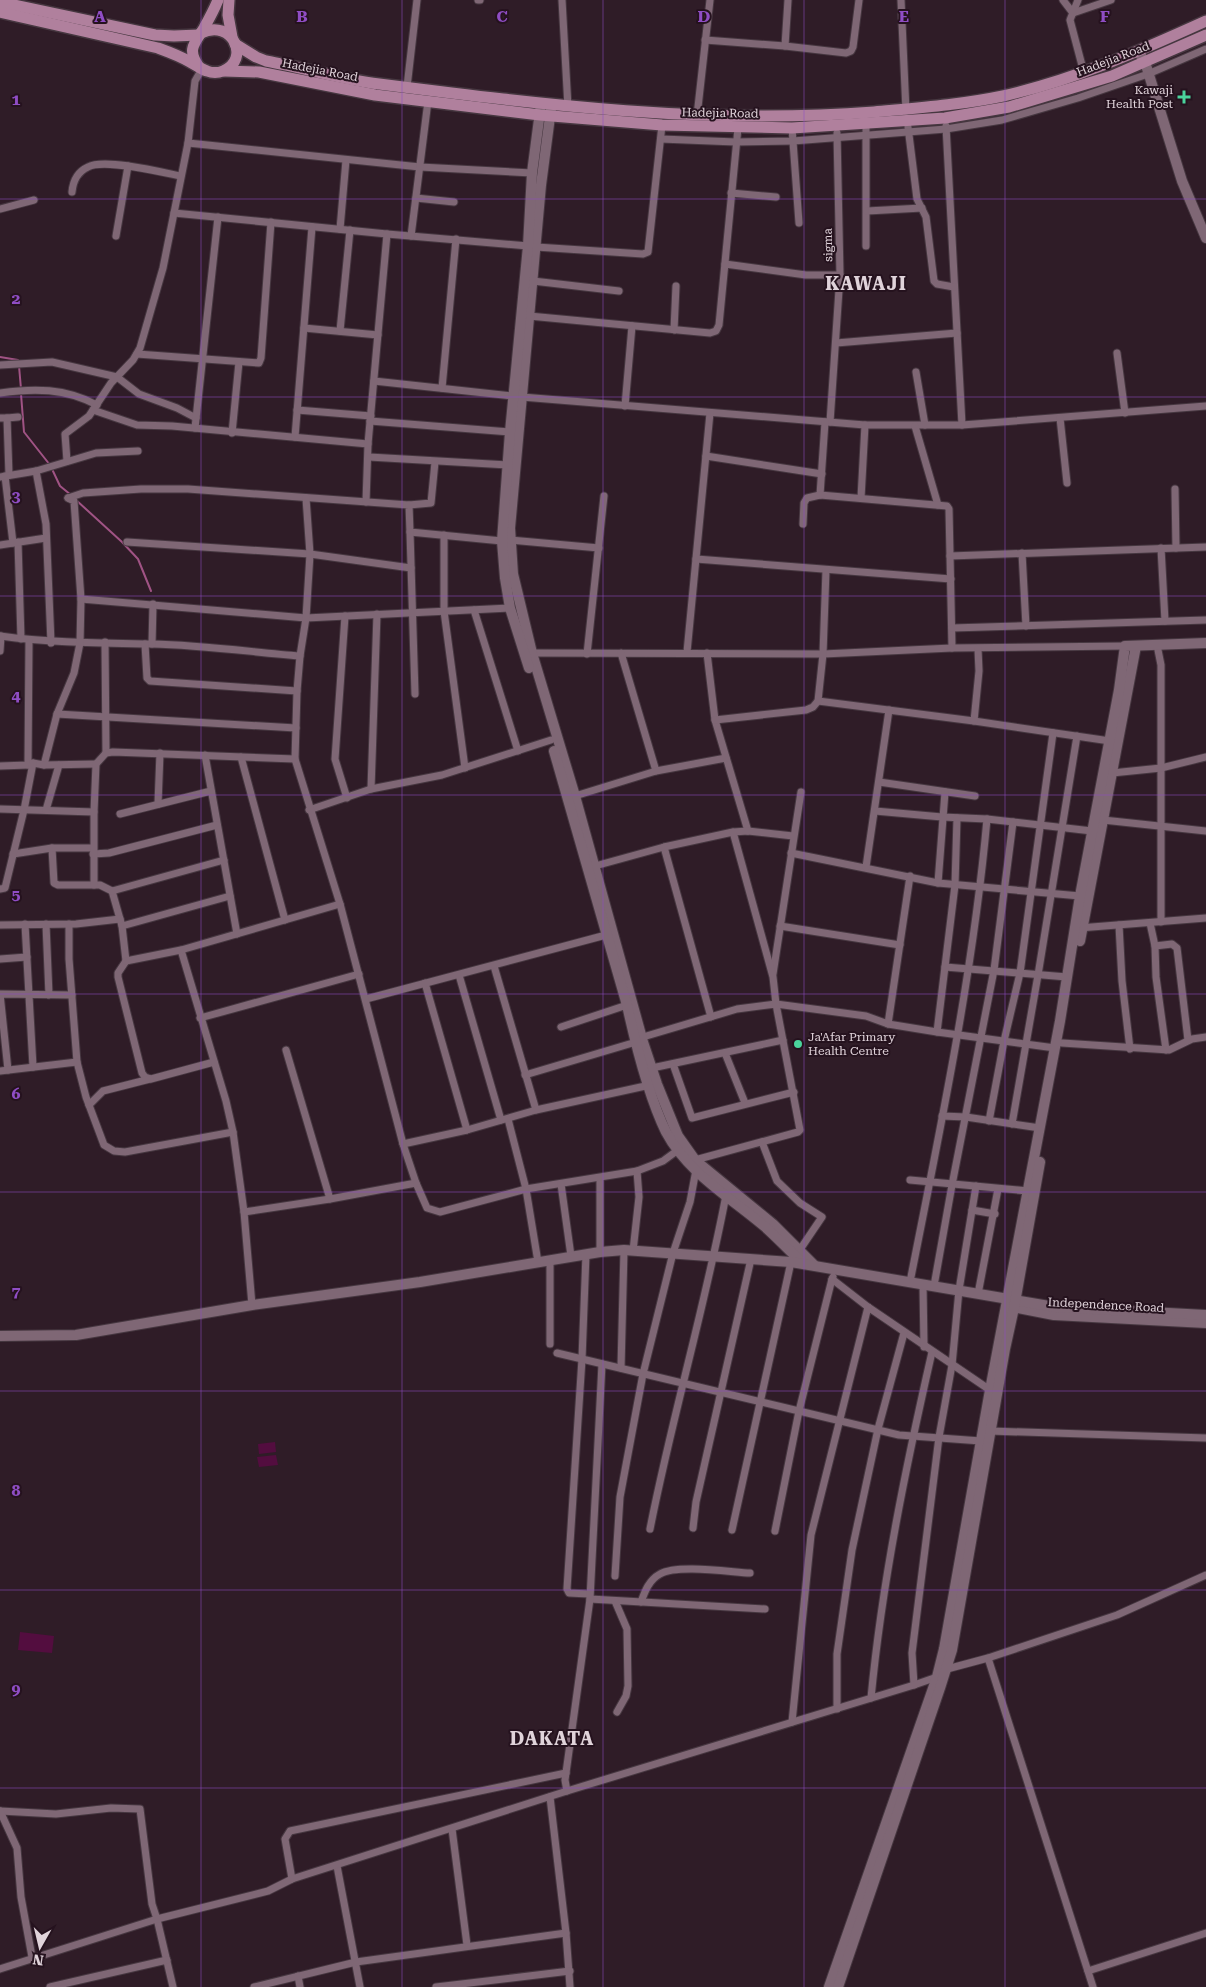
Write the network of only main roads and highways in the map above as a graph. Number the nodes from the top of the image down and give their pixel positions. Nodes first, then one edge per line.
1 (218, 0) edge
2 (229, 0) edge
3 (0, 2) edge
4 (0, 12) edge
5 (1206, 21) edge
6 (200, 34) junction
7 (1206, 35) edge
8 (234, 40) junction
9 (201, 68) junction
10 (224, 71) junction
11 (546, 110) junction

1 - 6 main road
2 - 8 main road
3 - 6 main road
4 - 9 main road
5 - 11 main road, Hadejia Road
6 - 8 main road
6 - 9 main road
7 - 11 main road, Hadejia Road
8 - 10 main road
8 - 11 main road, Hadejia Road
9 - 10 main road
10 - 11 main road, Hadejia Road

